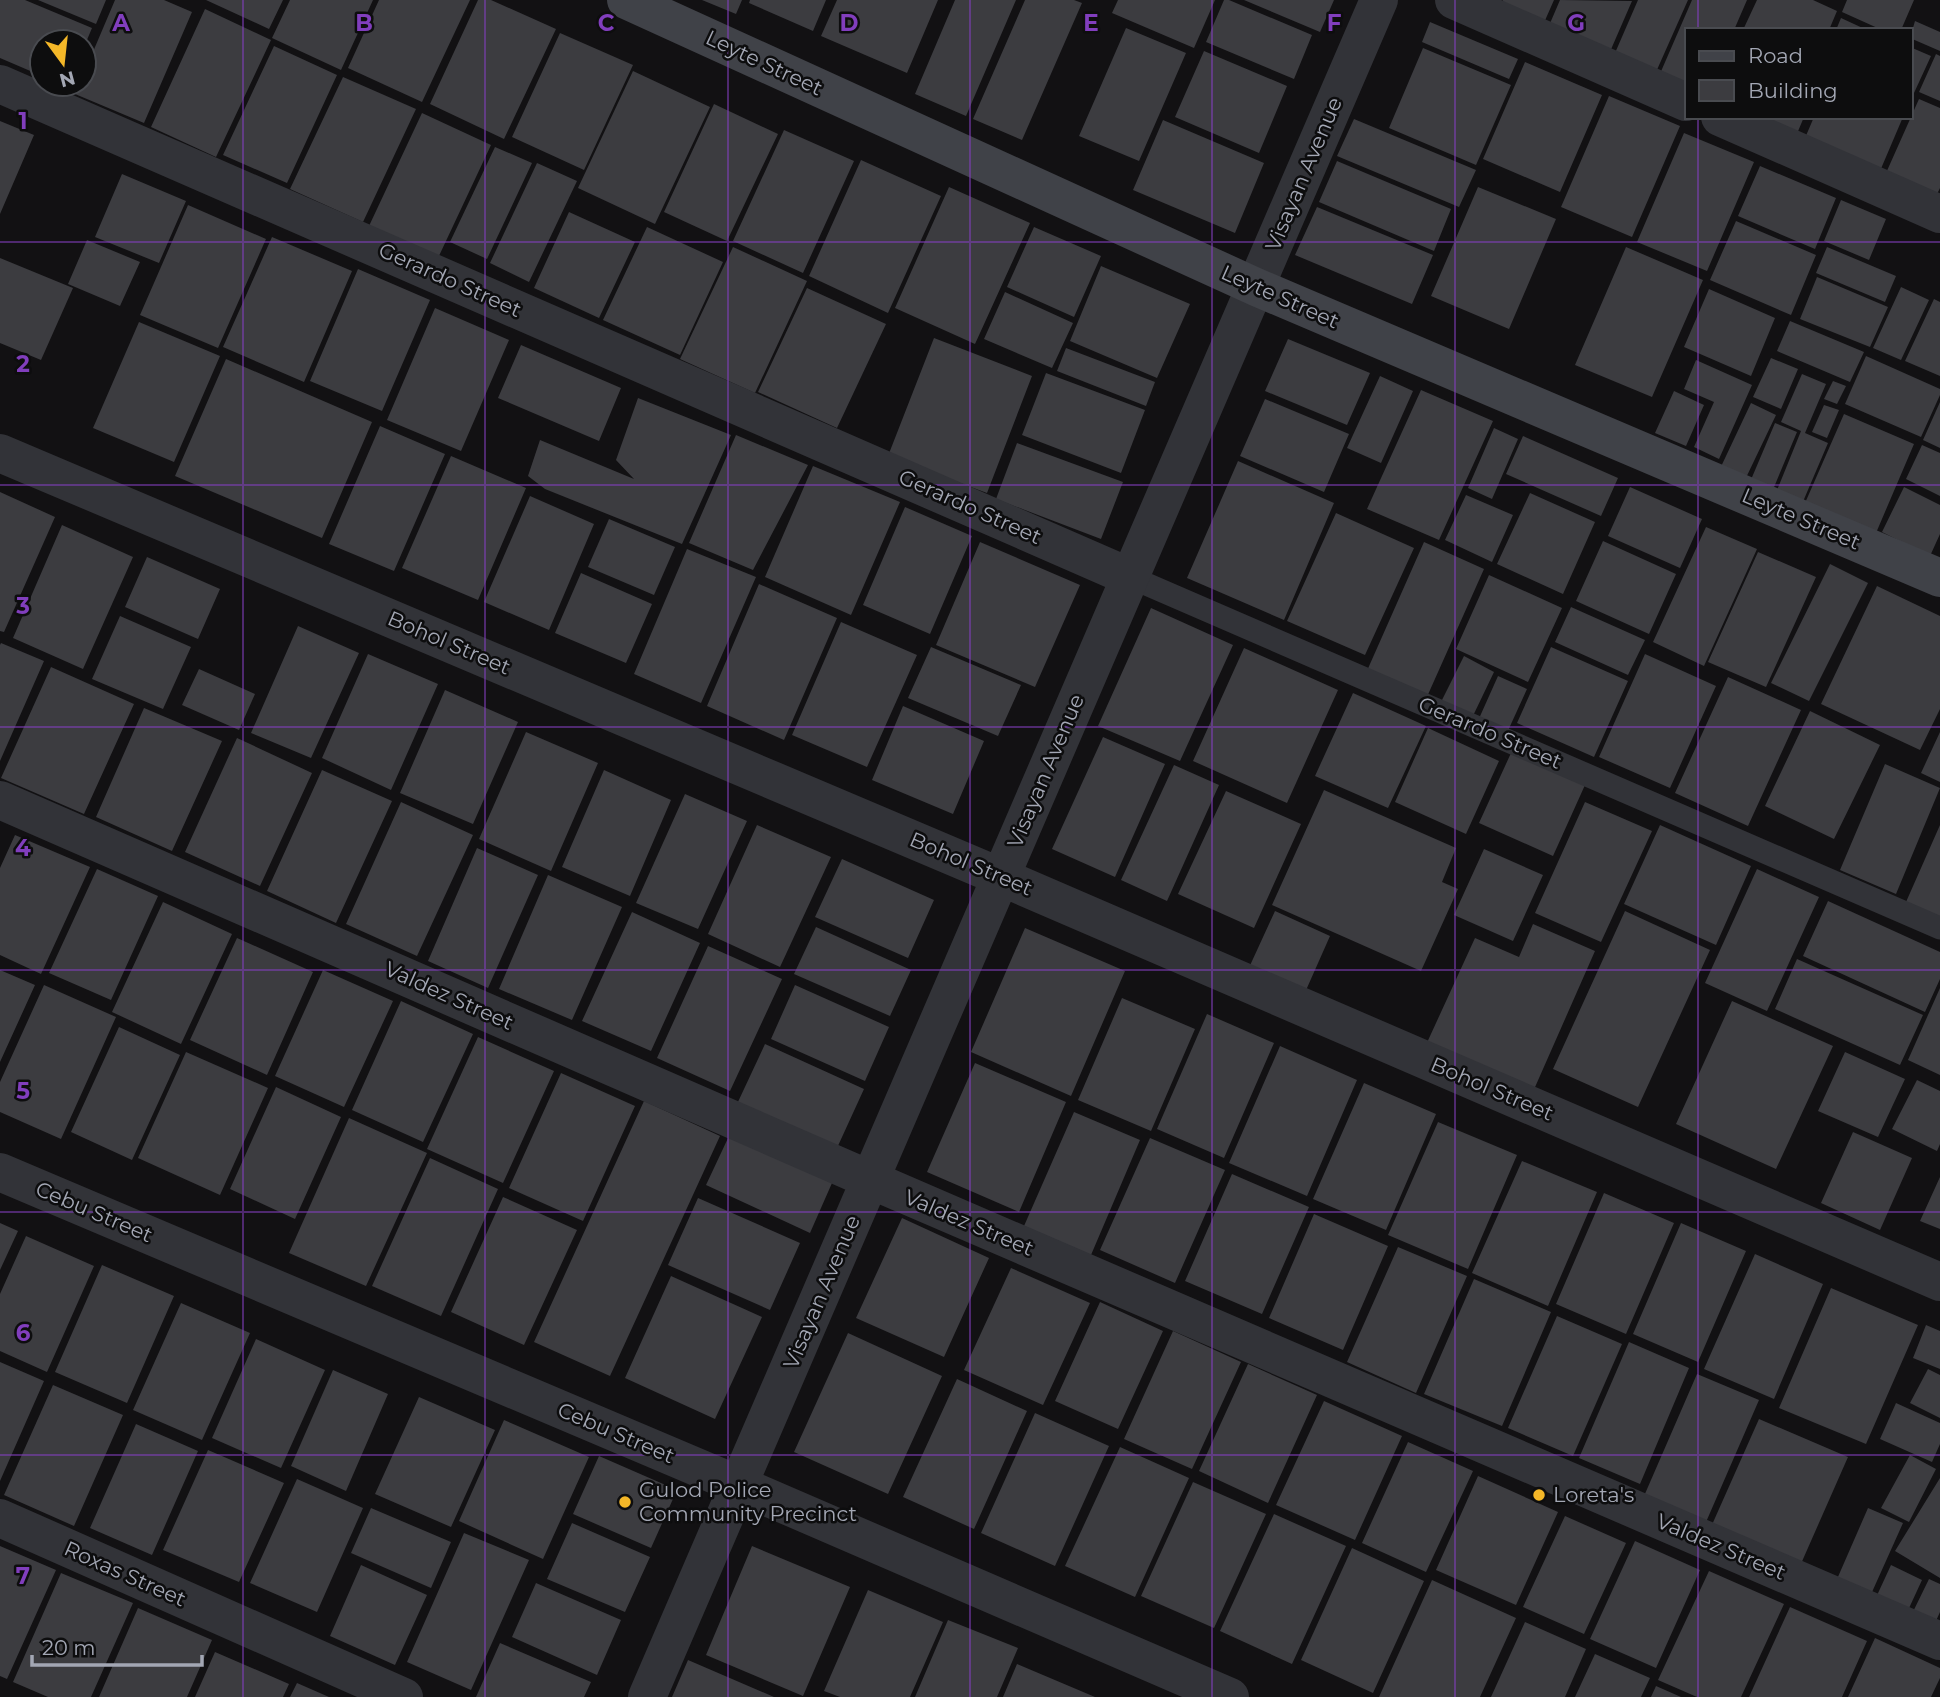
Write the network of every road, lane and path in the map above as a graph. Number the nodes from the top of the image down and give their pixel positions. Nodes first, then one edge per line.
1 (626, 0) edge
2 (1379, 0) edge
3 (1454, 0) edge
4 (0, 84) edge
5 (1685, 102) edge
6 (1725, 119) edge
7 (1940, 214) edge
8 (1256, 287) junction
9 (0, 453) edge
10 (1130, 577) junction
11 (1940, 578) edge
12 (0, 800) edge
13 (1001, 877) junction
14 (1940, 928) edge
15 (0, 1172) edge
16 (871, 1180) junction
17 (1940, 1282) edge
18 (739, 1485) junction
19 (0, 1518) edge
20 (1940, 1641) edge
21 (404, 1697) edge
22 (647, 1697) edge
23 (1230, 1697) edge

1 - 8 street, Leyte Street
2 - 8 street, Visayan Avenue
3 - 5 street
4 - 10 street, Gerardo Street
6 - 7 street
8 - 10 street, Visayan Avenue
8 - 11 street, Leyte Street
9 - 13 street, Bohol Street
10 - 13 street, Visayan Avenue
10 - 14 lane, Gerardo Street
12 - 16 street, Valdez Street
13 - 16 street, Visayan Avenue
13 - 17 street, Bohol Street
15 - 18 street, Cebu Street
16 - 18 street, Visayan Avenue
16 - 20 street, Valdez Street
18 - 22 street, Visayan Avenue
18 - 23 street, Cebu Street
19 - 21 street, Roxas Street

